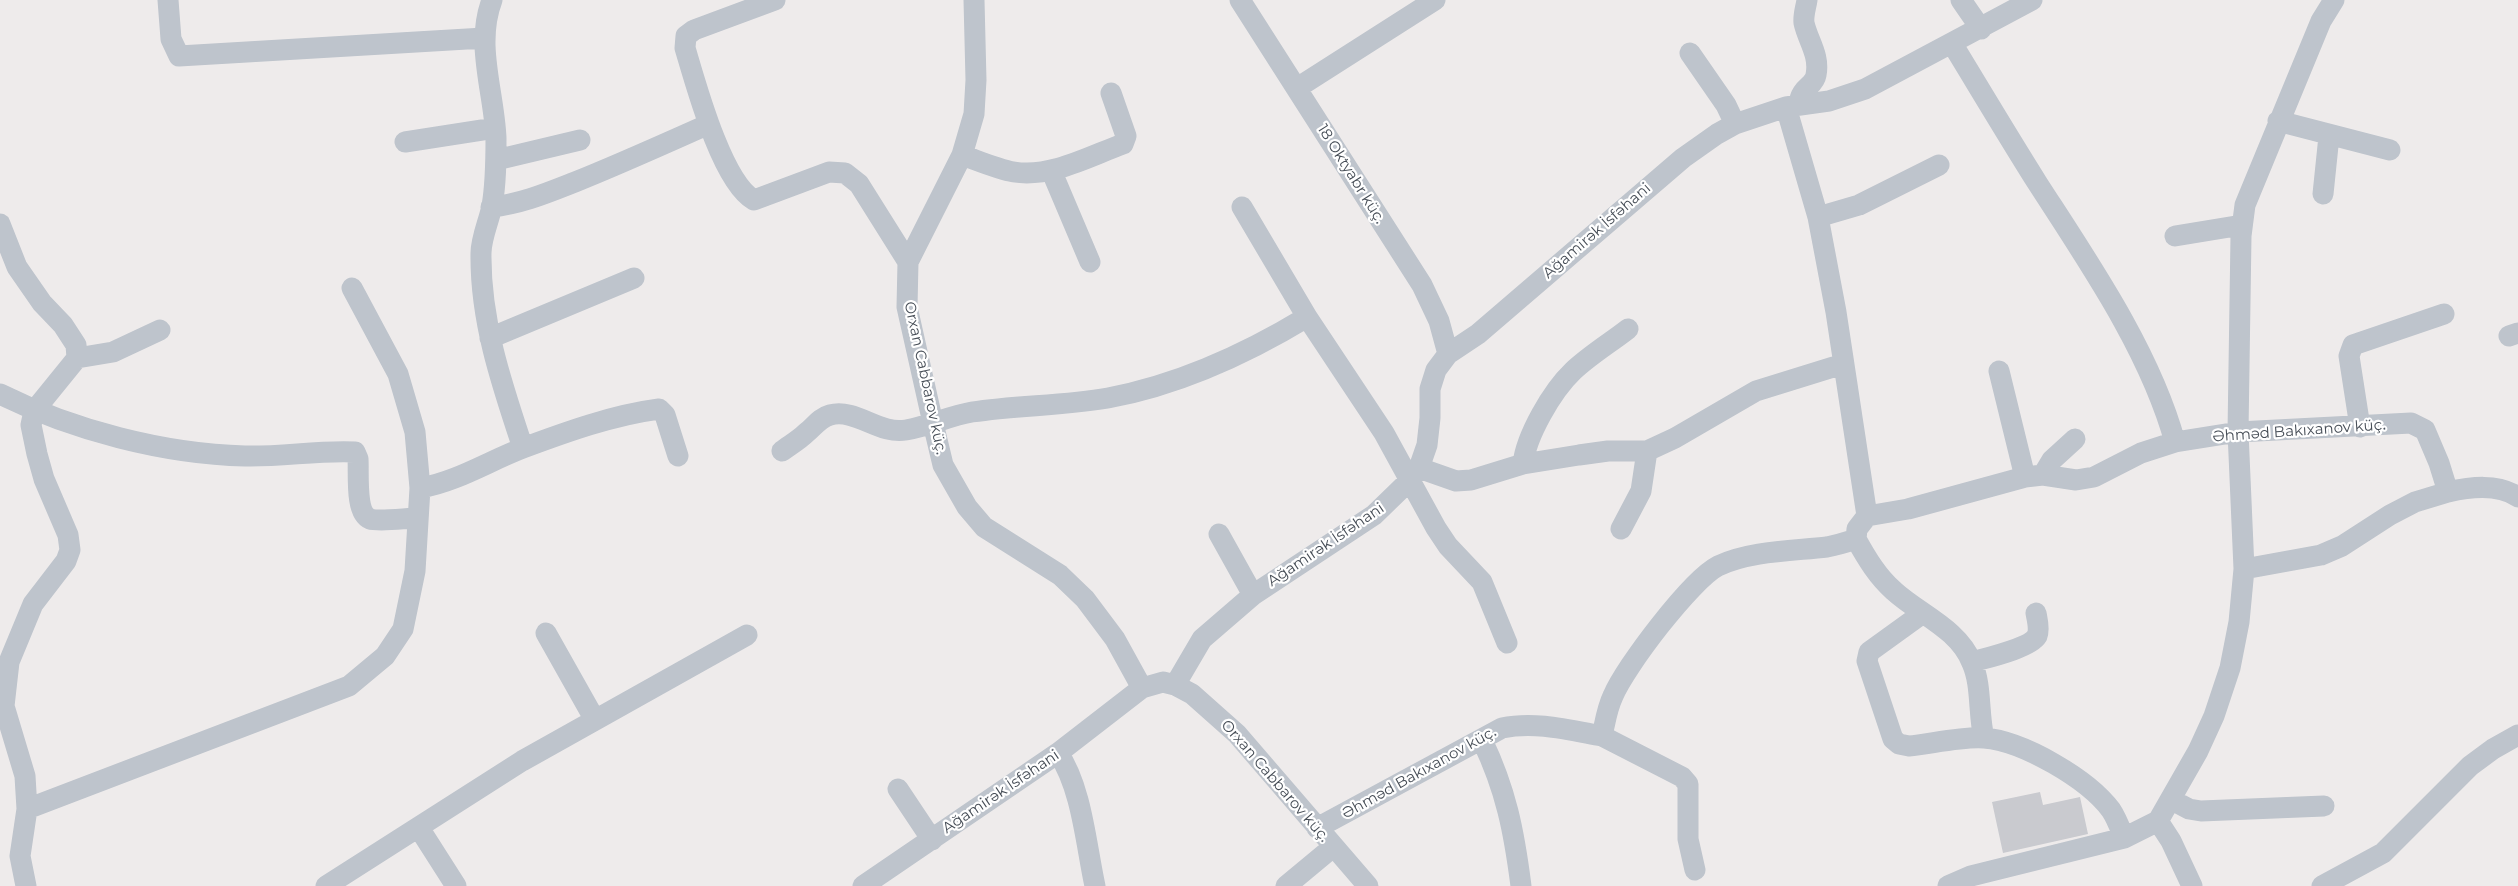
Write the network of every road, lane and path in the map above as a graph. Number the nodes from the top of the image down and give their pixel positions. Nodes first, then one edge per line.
1 (168, 0) edge
2 (492, 0) edge
3 (775, 0) edge
4 (974, 0) edge
5 (1240, 0) edge
6 (1435, 0) edge
7 (1807, 0) edge
8 (1961, 0) edge
9 (2032, 0) edge
10 (2328, 1) edge
11 (1981, 29) junction
12 (484, 38) junction
13 (1952, 45) junction
14 (1690, 53) dead end
15 (1297, 88) junction
16 (1111, 93) dead end
17 (1792, 105) junction
18 (2278, 121) junction
19 (709, 124) junction
20 (1734, 124) junction
21 (495, 128) junction
22 (2329, 136) junction
23 (580, 140) dead end
24 (405, 142) dead end
25 (2390, 150) dead end
26 (962, 155) junction
27 (496, 160) junction
28 (1939, 165) dead end
29 (1051, 170) junction
30 (2324, 194) dead end
31 (491, 207) junction
32 (1242, 208) dead end
33 (1818, 217) junction
34 (0, 224) edge
35 (2242, 225) junction
36 (2175, 236) dead end
37 (908, 262) junction
38 (1090, 262) dead end
39 (634, 278) dead end
40 (352, 288) dead end
41 (2444, 314) dead end
42 (1307, 317) junction
43 (1628, 329) dead end
44 (160, 330) dead end
45 (490, 338) junction
46 (1448, 354) junction
47 (77, 358) junction
48 (1843, 364) junction
49 (1999, 371) dead end
50 (0, 394) edge
51 (34, 411) junction
52 (933, 423) junction
53 (2360, 427) junction
54 (2238, 432) junction
55 (2075, 439) dead end
56 (2174, 442) junction
57 (523, 448) junction
58 (782, 451) dead end
59 (1647, 451) junction
60 (678, 456) dead end
61 (1523, 464) junction
62 (1414, 474) junction
63 (2034, 476) junction
64 (420, 488) junction
65 (2448, 492) junction
66 (2518, 497) edge
67 (1867, 516) junction
68 (418, 518) junction
69 (1620, 529) dead end
70 (1219, 534) dead end
71 (1856, 539) junction
72 (2244, 569) junction
73 (1253, 595) junction
74 (2036, 612) dead end
75 (1923, 613) junction
76 (546, 633) dead end
77 (747, 635) dead end
78 (1507, 643) dead end
79 (1972, 662) junction
80 (1175, 685) junction
81 (1142, 688) junction
82 (2, 708) edge
83 (595, 720) junction
84 (2518, 735) edge
85 (1602, 736) junction
86 (1984, 738) junction
87 (1482, 740) junction
88 (1058, 753) junction
89 (898, 789) dead end
90 (2172, 800) junction
91 (2324, 806) dead end
92 (27, 809) junction
93 (2158, 821) junction
94 (419, 828) junction
95 (1317, 828) junction
96 (2124, 838) junction
97 (932, 840) junction
98 (1333, 847) junction
99 (1695, 870) dead end
100 (26, 886) edge
101 (326, 886) edge
102 (456, 886) edge
103 (863, 886) edge
104 (1095, 886) edge
105 (1286, 886) edge
106 (1368, 886) edge
107 (1521, 886) edge
108 (1948, 886) edge
109 (2192, 886) edge
110 (2322, 886) edge

1 - 12 street
2 - 12 street
3 - 19 street
4 - 26 street, Orxan Cabbarov küç.
5 - 15 street, 18 Oktyabr küç.
6 - 15 street
7 - 17 street
8 - 11 street
9 - 11 street, Ağamirək İsfəhani
10 - 18 street
11 - 13 street, Ağamirək İsfəhani
12 - 21 street
13 - 17 street, Ağamirək İsfəhani
13 - 56 street
14 - 20 street
15 - 46 street, 18 Oktyabr küç.
16 - 29 street
17 - 20 street, Ağamirək İsfəhani
17 - 33 street
18 - 22 street
18 - 35 street
19 - 31 street
19 - 37 street
20 - 46 street, Ağamirək İsfəhani
21 - 24 street
21 - 27 street
22 - 25 street
22 - 30 street
23 - 27 street
26 - 29 street
26 - 37 street, Orxan Cabbarov küç.
27 - 31 street
28 - 33 street
29 - 38 street
31 - 45 street
32 - 42 street
33 - 48 street
34 - 47 street
35 - 36 street
35 - 54 street
37 - 52 street, Orxan Cabbarov küç.
39 - 45 street
40 - 64 street
41 - 53 street
42 - 52 street
42 - 62 street
43 - 61 street
44 - 47 street
45 - 57 street
46 - 62 street, Ağamirək İsfəhani
47 - 51 street
48 - 59 street
48 - 67 street
49 - 63 street
50 - 51 street
51 - 68 street
51 - 82 street
52 - 58 street
52 - 81 street, Orxan Cabbarov küç.
53 - 54 street, Əhməd Bakıxanov küç.
53 - 65 street, Əhməd Bakıxanov küç.
54 - 56 street, Əhməd Bakıxanov küç.
54 - 72 street
55 - 63 street
56 - 63 street, Əhməd Bakıxanov küç.
57 - 60 street
57 - 64 street
59 - 61 street
59 - 69 street
61 - 62 street
62 - 73 street, Ağamirək İsfəhani
62 - 78 street
63 - 67 street, Əhməd Bakıxanov küç.
64 - 68 street
65 - 66 street
65 - 72 street
67 - 71 street
68 - 92 street
70 - 73 street
71 - 75 street
71 - 85 street
72 - 90 street
73 - 80 street, Ağamirək İsfəhani
74 - 79 street
75 - 79 street
75 - 86 street
76 - 83 street
77 - 83 street
79 - 86 street
80 - 81 street, Ağamirək İsfəhani
80 - 95 street, Orxan Cabbarov küç.
81 - 88 street, Ağamirək İsfəhani
82 - 92 street
83 - 94 street
84 - 110 street
85 - 87 street, Əhməd Bakıxanov küç.
85 - 99 street, Əhməd Bakıxanov küç.
86 - 96 street
87 - 95 street, Əhməd Bakıxanov küç.
87 - 107 street
88 - 97 street, Ağamirək İsfəhani
88 - 104 street
89 - 97 street
90 - 91 street
90 - 93 street
92 - 100 street
93 - 96 street
93 - 109 street
94 - 101 street
94 - 102 street
95 - 98 street, Orxan Cabbarov küç.
96 - 108 street
97 - 103 street, Ağamirək İsfəhani
98 - 105 street
98 - 106 street, Orxan Cabbarov küç.

